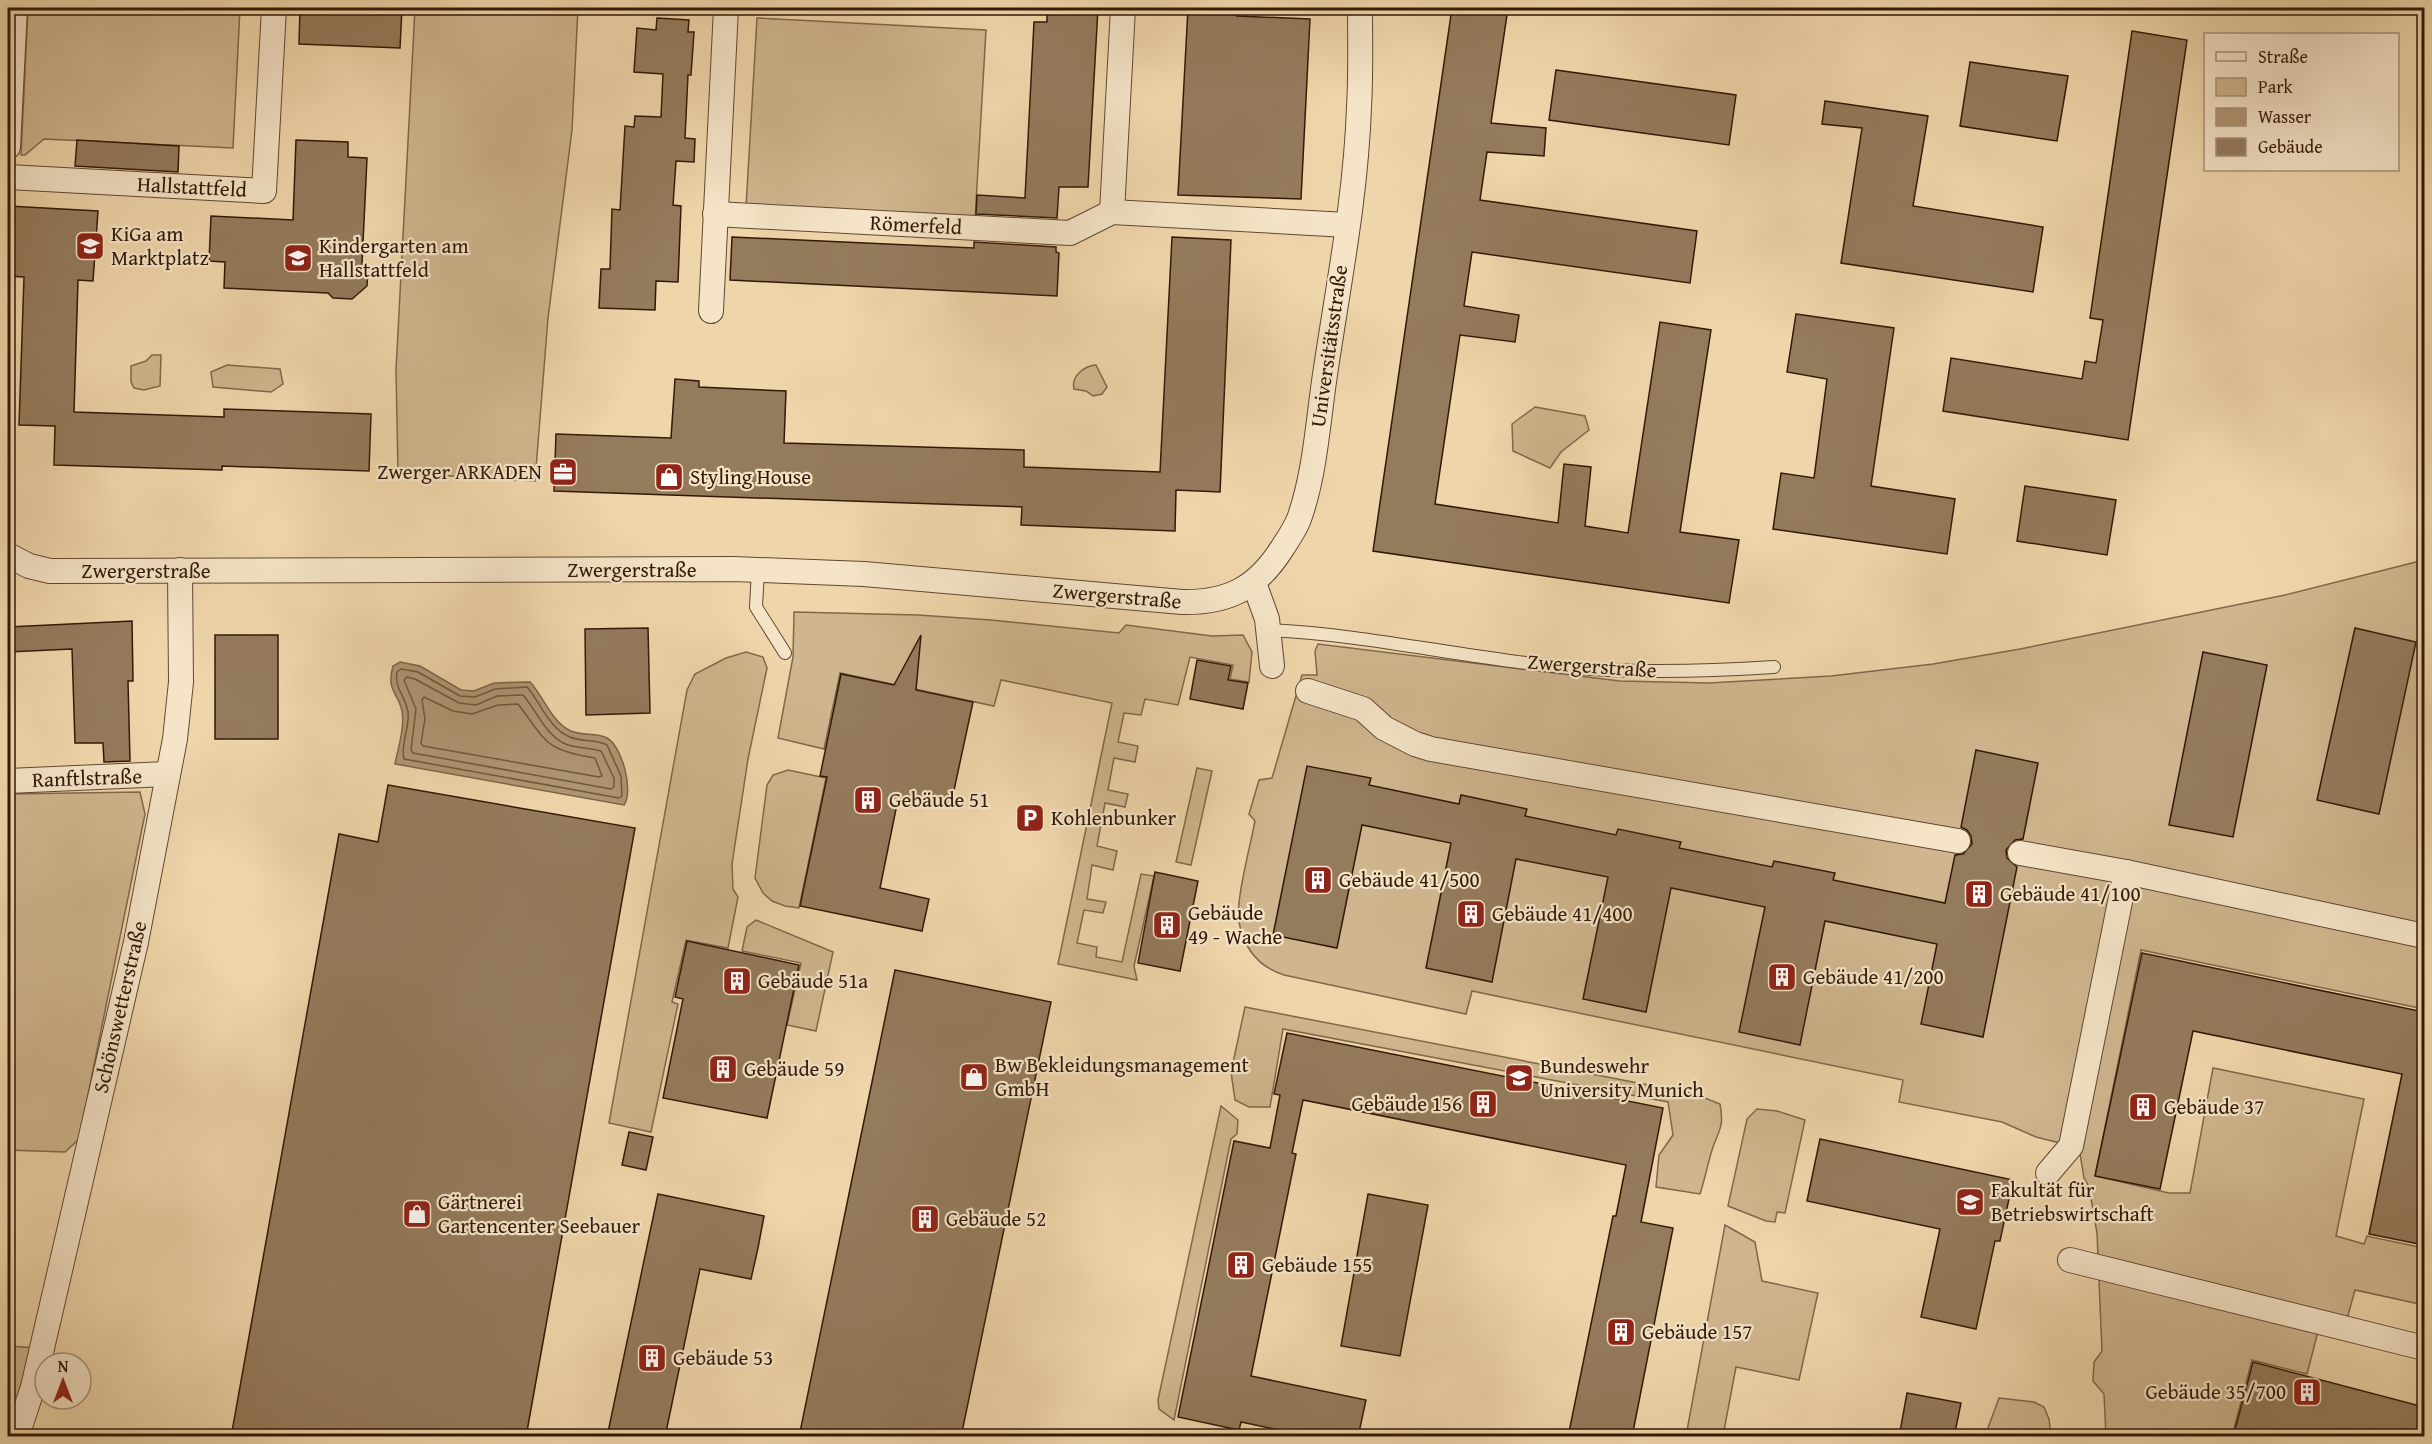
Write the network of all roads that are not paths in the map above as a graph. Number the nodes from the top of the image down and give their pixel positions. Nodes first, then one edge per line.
1 (15, 8) edge
2 (274, 8) edge
3 (726, 8) edge
4 (1123, 8) edge
5 (1360, 8) edge
6 (8, 147) edge
7 (8, 177) edge
8 (1112, 212) junction
9 (715, 214) junction
10 (1347, 225) junction
11 (711, 311) dead end
12 (8, 555) edge
13 (180, 570) junction
14 (758, 570) junction
15 (1254, 583) junction
16 (1268, 630) junction
17 (785, 653) dead end
18 (1272, 666) dead end
19 (1774, 667) dead end
20 (1308, 691) dead end
21 (167, 774) junction
22 (8, 781) edge
23 (1958, 841) dead end
24 (2020, 853) dead end
25 (2126, 872) junction
26 (2424, 936) edge
27 (2048, 1173) dead end
28 (2070, 1260) dead end
29 (2424, 1348) edge
30 (17, 1437) edge

1 - 6 street
2 - 7 street, Hallstattfeld
3 - 9 street
4 - 8 street
5 - 10 street, Universitätsstraße
8 - 9 street, Römerfeld
8 - 10 street, Römerfeld
9 - 11 street
10 - 15 street, Universitätsstraße
12 - 13 street, Zwergerstraße
13 - 14 street, Zwergerstraße
13 - 21 street, Schönswetterstraße
14 - 15 street, Zwergerstraße
14 - 17 lane
15 - 16 street
16 - 18 street
16 - 19 lane, Zwergerstraße
20 - 23 street
21 - 22 street, Ranftlstraße
21 - 30 street, Schönswetterstraße
24 - 25 street
25 - 26 street
25 - 27 street
28 - 29 street

